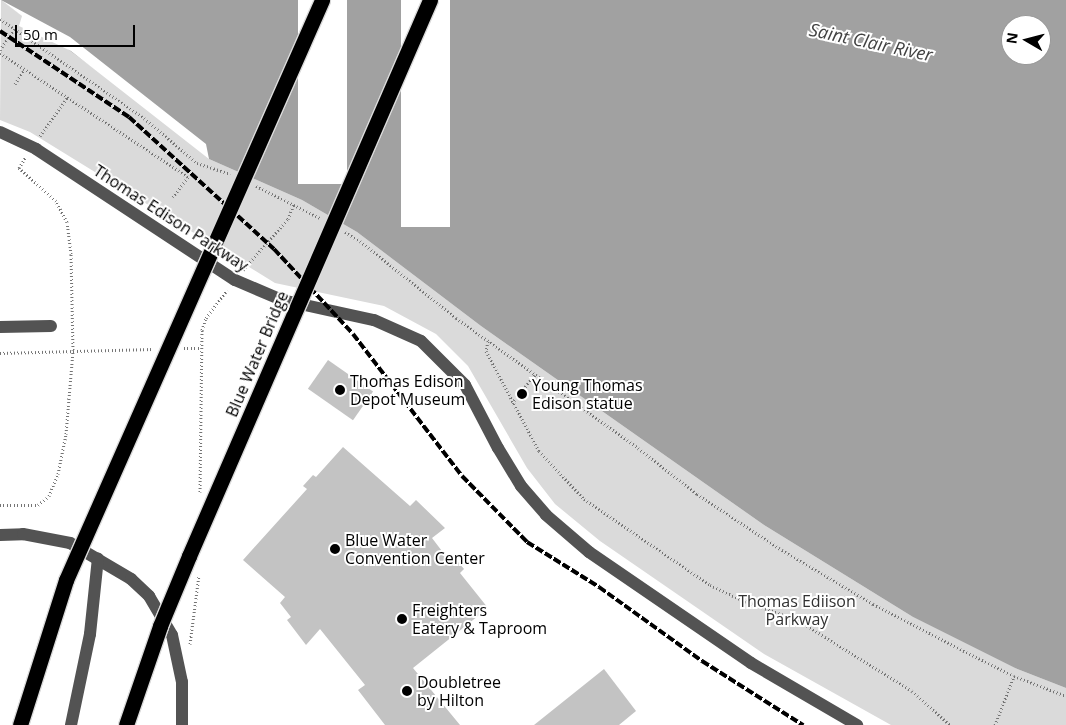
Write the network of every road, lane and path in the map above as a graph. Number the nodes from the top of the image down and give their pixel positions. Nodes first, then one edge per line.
1 (322, 0) edge
2 (430, 0) edge
3 (0, 19) edge
4 (15, 28) junction
5 (0, 51) edge
6 (24, 70) junction
7 (15, 84) dead end
8 (67, 98) junction
9 (0, 132) edge
10 (32, 147) junction
11 (240, 179) dead end
12 (249, 183) dead end
13 (173, 197) dead end
14 (294, 204) junction
15 (327, 222) dead end
16 (343, 231) dead end
17 (234, 280) junction
18 (51, 326) dead end
19 (0, 327) edge
20 (488, 342) junction
21 (181, 348) dead end
22 (201, 348) junction
23 (162, 349) dead end
24 (72, 351) junction
25 (0, 353) edge
26 (535, 375) junction
27 (512, 403) junction
28 (200, 495) dead end
29 (0, 505) edge
30 (0, 535) edge
31 (98, 558) junction
32 (199, 564) dead end
33 (190, 644) dead end
34 (1014, 676) junction
35 (1066, 696) edge
36 (20, 725) edge
37 (71, 725) edge
38 (126, 725) edge
39 (182, 725) edge
40 (856, 725) edge
41 (950, 725) edge
42 (995, 725) edge

1 - 36 highway, bridge
2 - 38 highway, Blue Water Bridge, bridge
3 - 4 path
4 - 5 path
4 - 11 path
5 - 6 path
6 - 7 path
6 - 8 path
8 - 10 path
8 - 13 path
9 - 10 street, Thomas Edison Parkway
10 - 17 street, Thomas Edison Parkway
10 - 24 path
12 - 14 path
14 - 15 path
14 - 17 path
16 - 20 path
17 - 22 path
17 - 40 street, Thomas Edison Parkway
18 - 19 street
20 - 26 path
20 - 27 path
21 - 22 path
22 - 28 path
23 - 24 path
24 - 25 path
24 - 29 path
26 - 27 path
26 - 34 path
27 - 41 path
30 - 31 street
31 - 37 street
31 - 39 street
32 - 33 path
34 - 35 path
34 - 42 path

